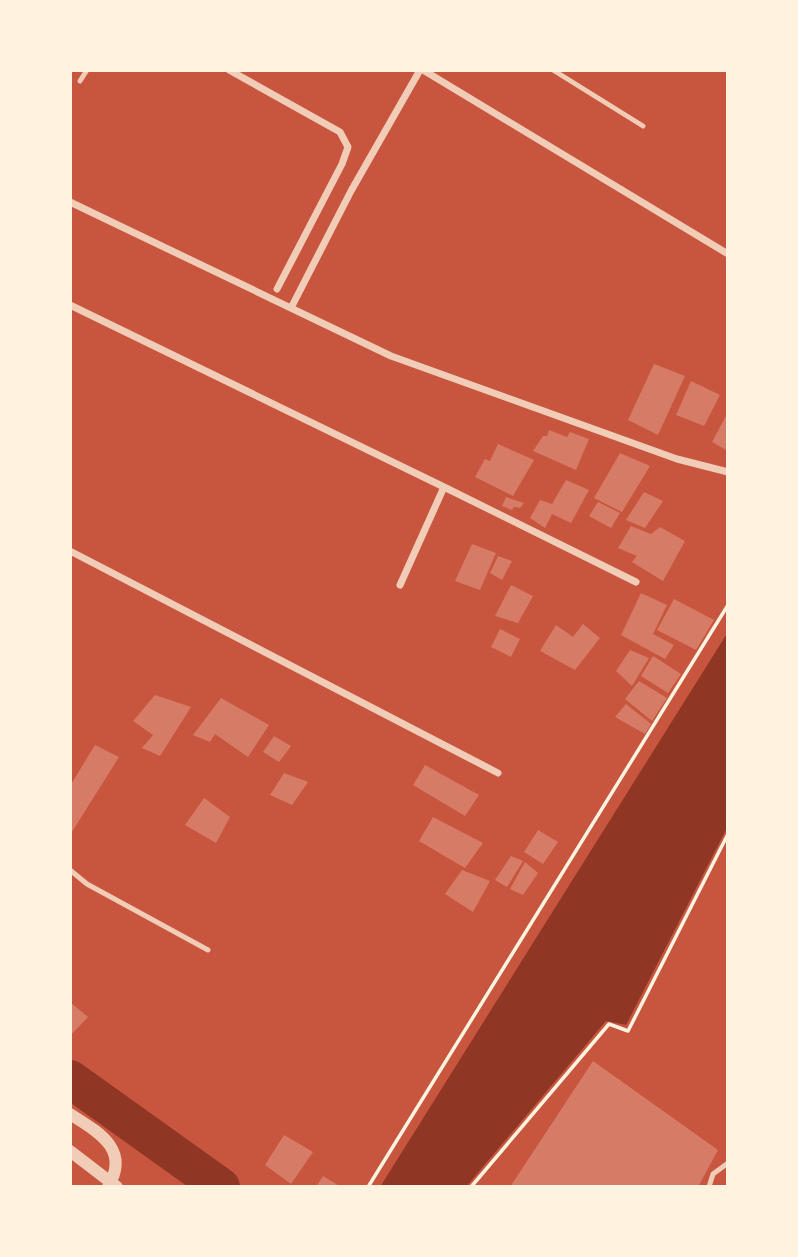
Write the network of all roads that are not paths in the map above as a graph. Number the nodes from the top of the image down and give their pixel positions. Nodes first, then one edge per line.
1 (87, 70) edge
2 (229, 70) edge
3 (421, 70) edge
4 (553, 70) edge
5 (80, 81) dead end
6 (643, 126) dead end
7 (70, 201) edge
8 (728, 254) edge
9 (277, 289) dead end
10 (70, 305) edge
11 (291, 308) junction
12 (728, 472) edge
13 (444, 488) junction
14 (70, 551) edge
15 (636, 582) dead end
16 (400, 585) dead end
17 (498, 773) dead end
18 (70, 870) edge
19 (208, 950) dead end
20 (70, 1114) edge
21 (70, 1151) edge
22 (728, 1163) edge
23 (108, 1187) edge
24 (117, 1187) edge
25 (709, 1187) edge

1 - 5 lane
2 - 9 street
3 - 8 street
3 - 11 street
4 - 6 lane
7 - 11 street
10 - 13 street
11 - 12 street
13 - 15 street
13 - 16 street
14 - 17 street
18 - 19 lane
20 - 23 street
21 - 24 street
22 - 25 lane

